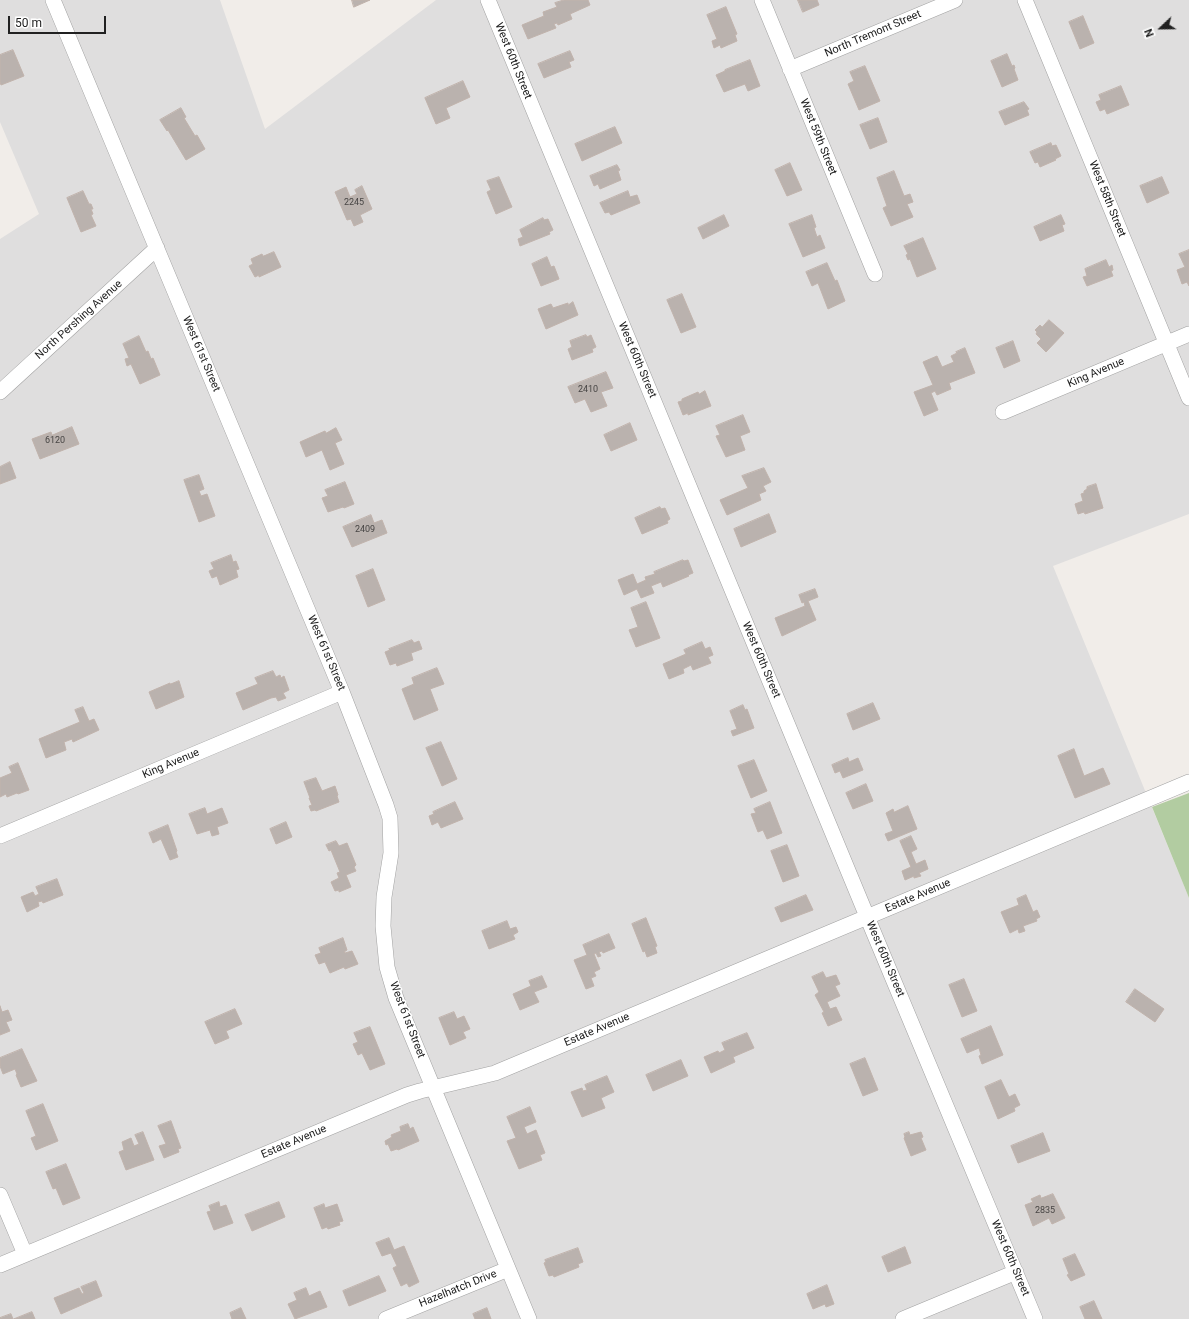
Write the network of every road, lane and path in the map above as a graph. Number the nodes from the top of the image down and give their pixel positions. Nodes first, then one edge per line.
1 (53, 0) edge
2 (488, 0) edge
3 (762, 0) edge
4 (955, 0) edge
5 (1025, 0) edge
6 (790, 69) junction
7 (157, 248) junction
8 (875, 274) dead end
9 (1189, 334) edge
10 (1167, 343) junction
11 (0, 392) edge
12 (1189, 398) edge
13 (1003, 412) dead end
14 (342, 692) junction
15 (1189, 782) edge
16 (0, 836) edge
17 (867, 917) junction
18 (434, 1088) junction
19 (0, 1195) edge
20 (25, 1254) junction
21 (0, 1265) edge
22 (508, 1269) junction
23 (1016, 1272) junction
24 (386, 1319) edge
25 (529, 1319) edge
26 (903, 1319) edge
27 (1035, 1319) edge

1 - 7 street, West 61st Street
2 - 17 street, West 60th Street
3 - 6 street, West 59th Street
4 - 6 street, North Tremont Street
5 - 10 street, West 58th Street
6 - 8 street, West 59th Street
7 - 11 street, North Pershing Avenue
7 - 14 street, West 61st Street
9 - 10 street, King Avenue
10 - 12 street, West 58th Street
10 - 13 street, King Avenue
14 - 16 street, King Avenue
14 - 18 street, West 61st Street
15 - 17 street, Estate Avenue
17 - 18 street, Estate Avenue
17 - 23 street, West 60th Street
18 - 20 street, Estate Avenue
18 - 22 street, West 61st Street
19 - 20 street
20 - 21 street, Estate Avenue
22 - 24 street, Hazelhatch Drive
22 - 25 street, West 61st Street
23 - 26 street
23 - 27 street, West 60th Street

